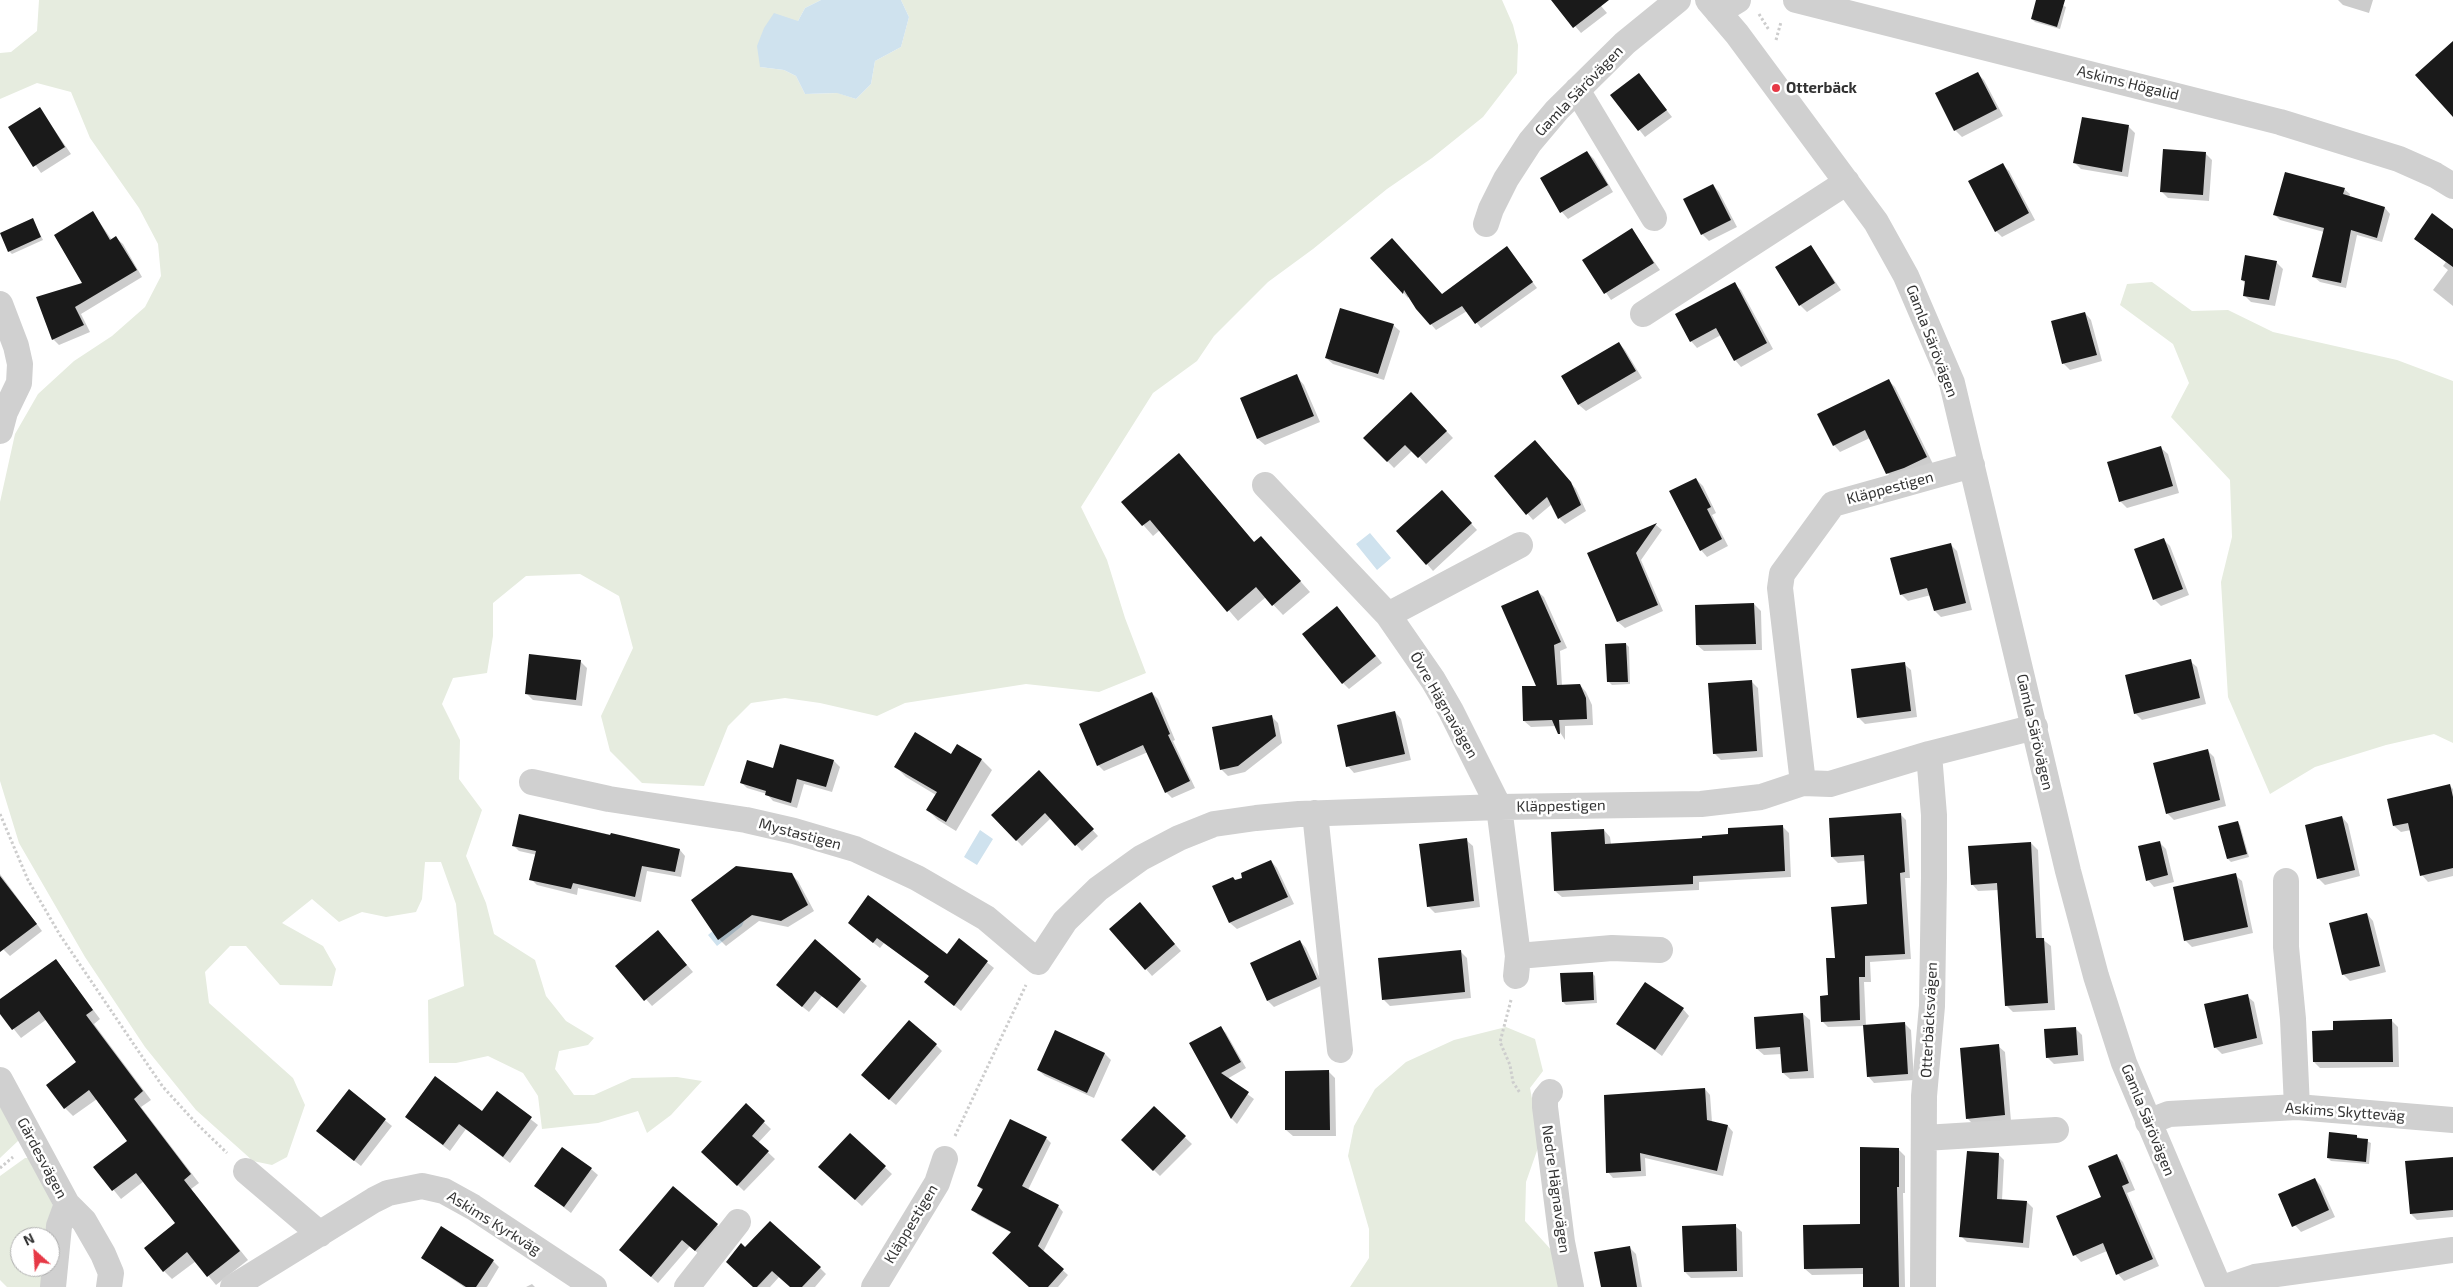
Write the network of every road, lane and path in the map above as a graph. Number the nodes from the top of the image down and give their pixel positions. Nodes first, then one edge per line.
1 (1678, 0) edge
2 (1796, 0) edge
3 (1721, 4) edge
4 (1577, 90) junction
5 (1847, 182) junction
6 (2453, 186) edge
7 (1654, 218) dead end
8 (1486, 224) dead end
9 (0, 304) edge
10 (1643, 314) dead end
11 (2, 418) edge
12 (1972, 465) junction
13 (1264, 485) dead end
14 (1520, 545) dead end
15 (1388, 616) junction
16 (2035, 727) junction
17 (1929, 754) junction
18 (532, 782) dead end
19 (1804, 783) junction
20 (1500, 807) junction
21 (1315, 813) junction
22 (0, 814) edge
23 (2286, 881) dead end
24 (1660, 950) dead end
25 (1038, 962) junction
26 (1517, 966) junction
27 (1340, 1050) dead end
28 (0, 1080) edge
29 (1547, 1099) joint
30 (2297, 1106) junction
31 (2453, 1120) edge
32 (2148, 1122) junction
33 (2056, 1130) dead end
34 (1924, 1138) junction
35 (945, 1159) joint
36 (246, 1171) joint
37 (67, 1204) junction
38 (738, 1222) dead end
39 (320, 1234) junction
40 (2453, 1250) edge
41 (53, 1287) edge
42 (109, 1287) edge
43 (233, 1287) edge
44 (594, 1287) edge
45 (687, 1287) edge
46 (874, 1287) edge
47 (1571, 1287) edge
48 (1923, 1287) edge
49 (2219, 1287) edge
50 (2225, 1287) edge

1 - 4 street, Gamla Särövägen
2 - 6 street, Askims Högalid
3 - 5 street, Gamla Särövägen
4 - 7 street
4 - 8 street, Gamla Särövägen
5 - 10 street
5 - 12 street, Gamla Särövägen
9 - 11 street
12 - 16 street, Gamla Särövägen
12 - 19 street, Kläppestigen
13 - 15 street, Övre Hägnavägen
14 - 15 street
15 - 20 street, Övre Hägnavägen
16 - 17 street, Kläppestigen
16 - 32 street, Gamla Särövägen
17 - 19 street, Kläppestigen
17 - 34 street, Otterbäcksvägen
18 - 25 street, Mystastigen
19 - 20 street, Kläppestigen
20 - 21 street, Kläppestigen
20 - 26 street, Övre Hägnavägen
21 - 25 street, Kläppestigen
21 - 27 street
22 - 36 path
23 - 30 street
24 - 26 street
25 - 35 path
26 - 29 path
28 - 37 street, Gärdesvägen
29 - 47 street, Nedre Hägnavägen
30 - 31 street, Askims Skytteväg
30 - 32 street, Askims Skytteväg
32 - 49 street, Gamla Särövägen
33 - 34 street
34 - 48 street, Otterbäcksvägen
35 - 46 street, Kläppestigen
36 - 39 street
37 - 41 street
37 - 42 street, Gärdesvägen
38 - 45 street
39 - 43 street, Askims Kyrkväg
39 - 44 street, Askims Kyrkväg
40 - 50 street

